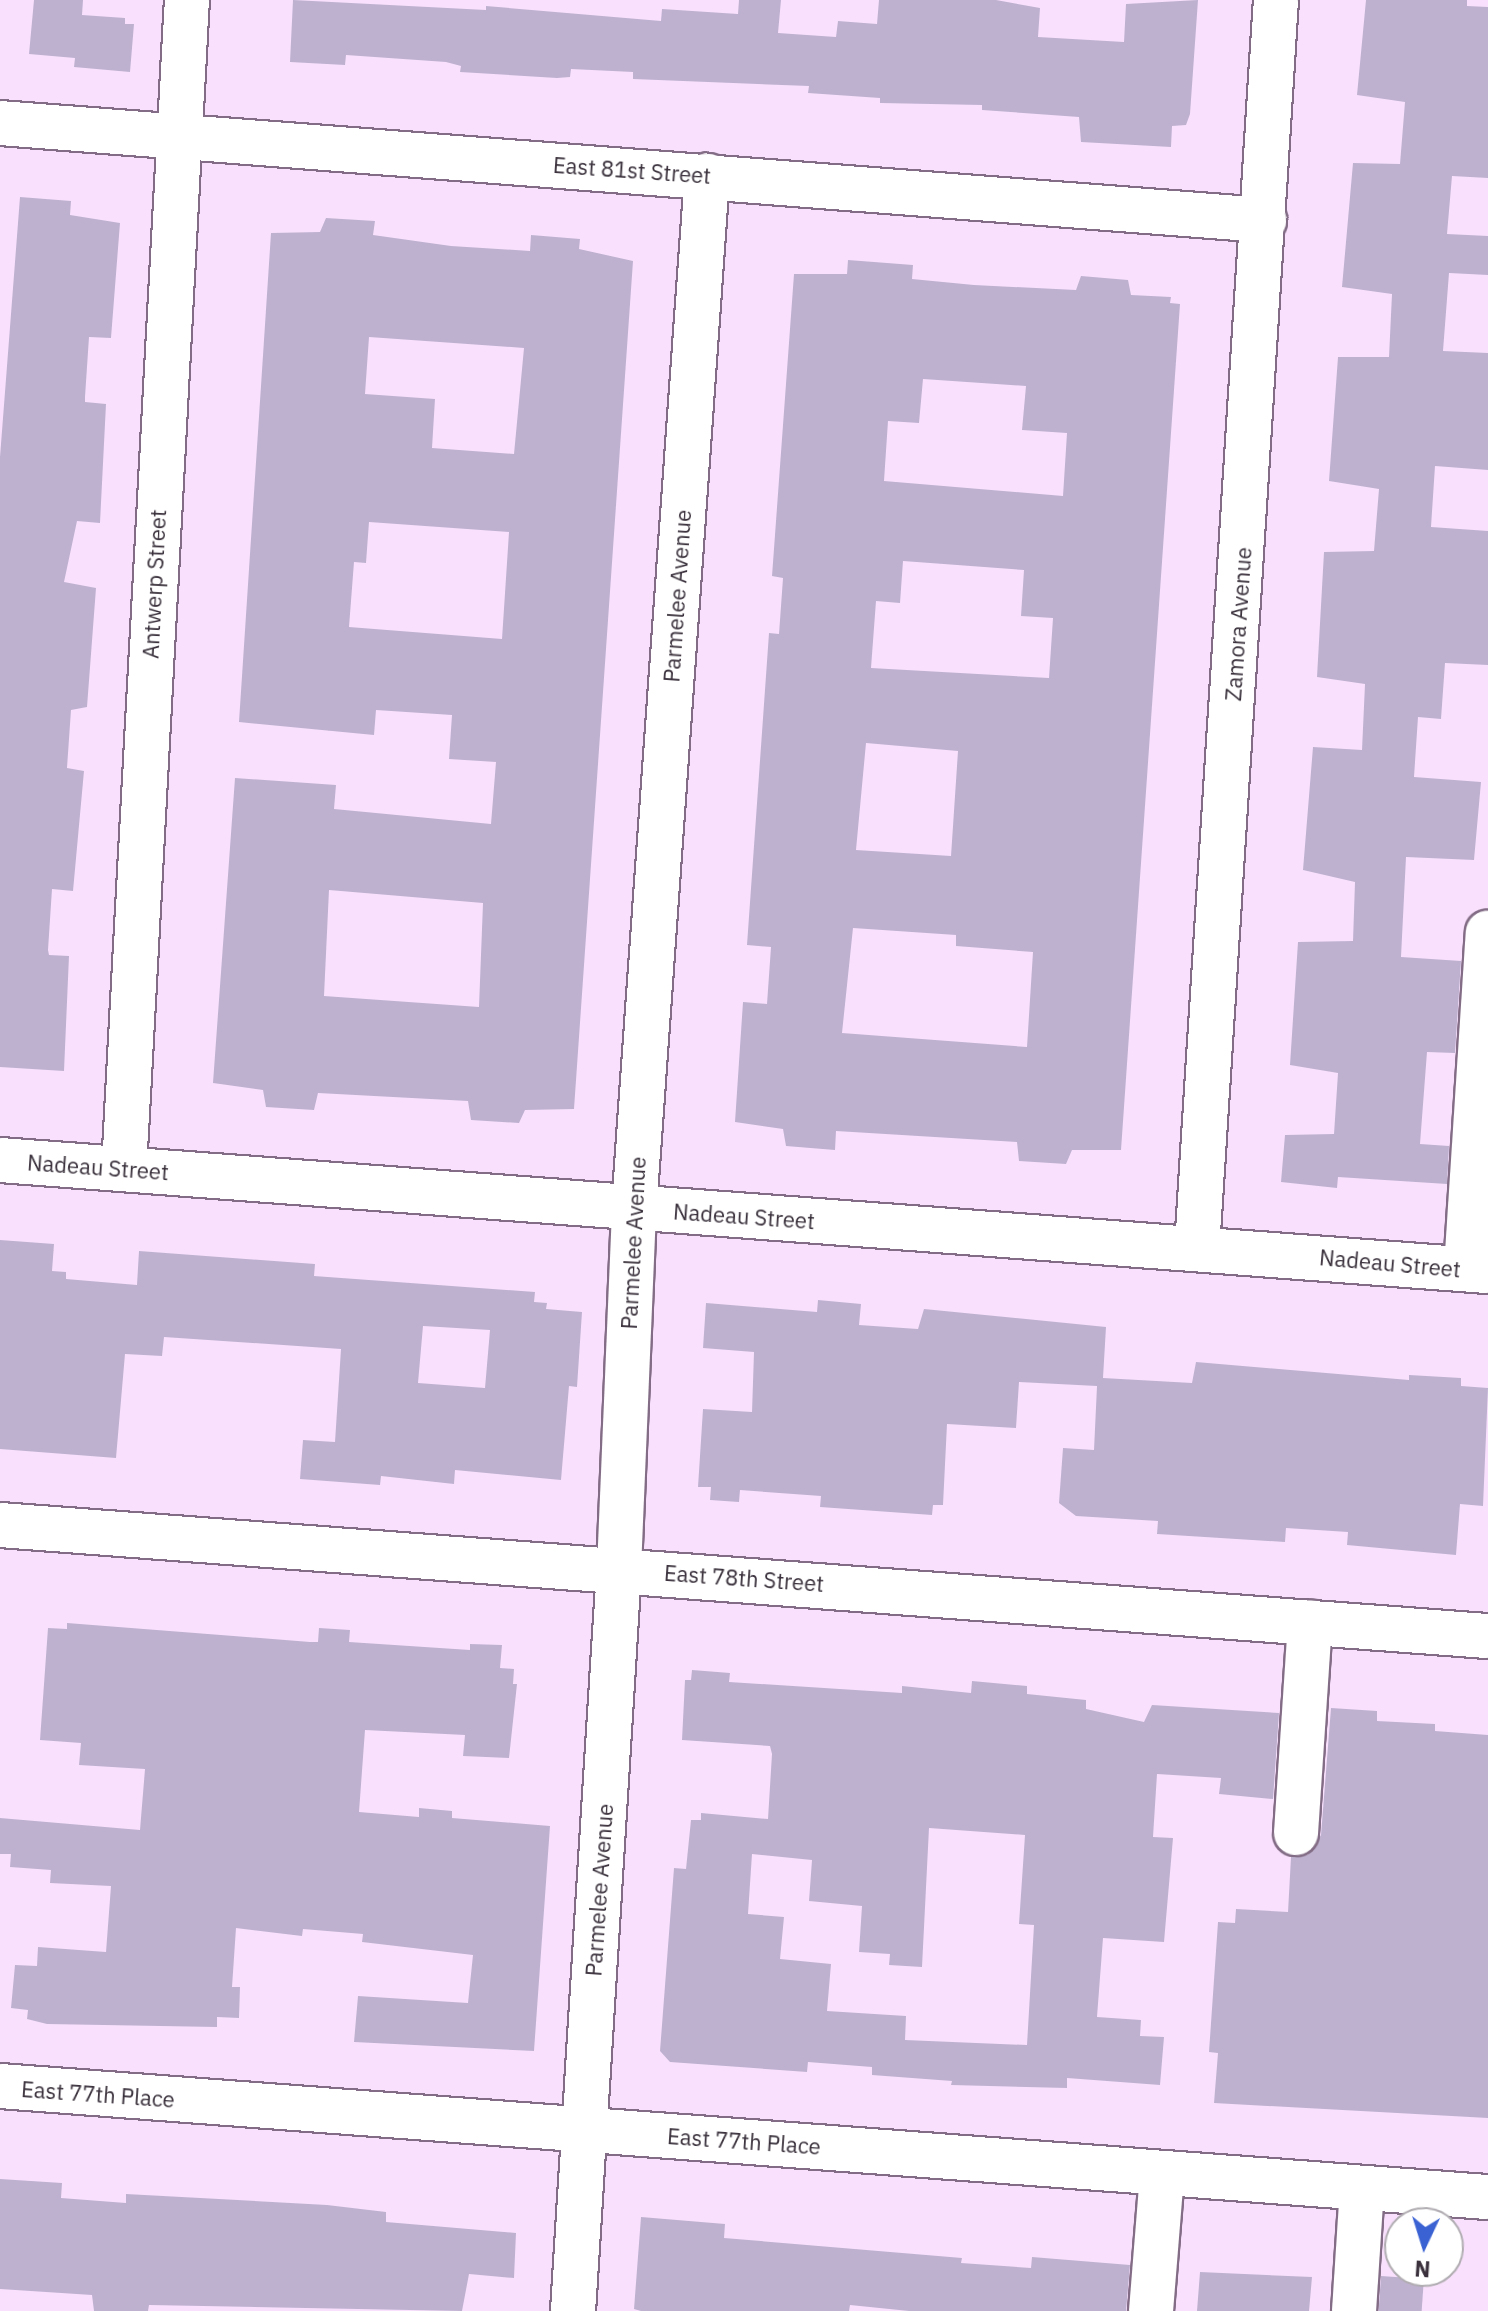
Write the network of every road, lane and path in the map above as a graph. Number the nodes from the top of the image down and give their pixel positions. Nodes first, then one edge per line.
1 (187, 0) edge
2 (1276, 0) edge
3 (0, 123) edge
4 (177, 138) junction
5 (707, 176) junction
6 (1264, 220) junction
7 (1488, 933) edge
8 (0, 1160) edge
9 (124, 1169) junction
10 (634, 1208) junction
11 (1197, 1248) junction
12 (1477, 1270) edge
13 (0, 1525) edge
14 (619, 1569) junction
15 (1310, 1622) junction
16 (1488, 1636) edge
17 (1296, 1833) dead end
18 (0, 2086) edge
19 (584, 2129) junction
20 (1162, 2173) junction
21 (1362, 2188) junction
22 (1488, 2197) edge
23 (573, 2311) edge
24 (1151, 2311) edge
25 (1354, 2311) edge

1 - 4 street, Antwerp Street
2 - 6 street, Zamora Avenue
3 - 4 street, East 81st Street
4 - 5 street, East 81st Street
4 - 9 street, Antwerp Street
5 - 6 street, East 81st Street
5 - 10 street, Parmelee Avenue
6 - 11 street, Zamora Avenue
7 - 12 street
8 - 9 street, Nadeau Street
9 - 10 street, Nadeau Street
10 - 11 street, Nadeau Street
10 - 14 street, Parmelee Avenue
11 - 12 street, Nadeau Street
13 - 14 street, East 78th Street
14 - 15 street, East 78th Street
14 - 19 street, Parmelee Avenue
15 - 16 street, East 78th Street
15 - 17 street
18 - 19 street, East 77th Place
19 - 20 street, East 77th Place
19 - 23 street, Parmelee Avenue
20 - 21 street, East 77th Place
20 - 24 street
21 - 22 street, East 77th Place
21 - 25 street

